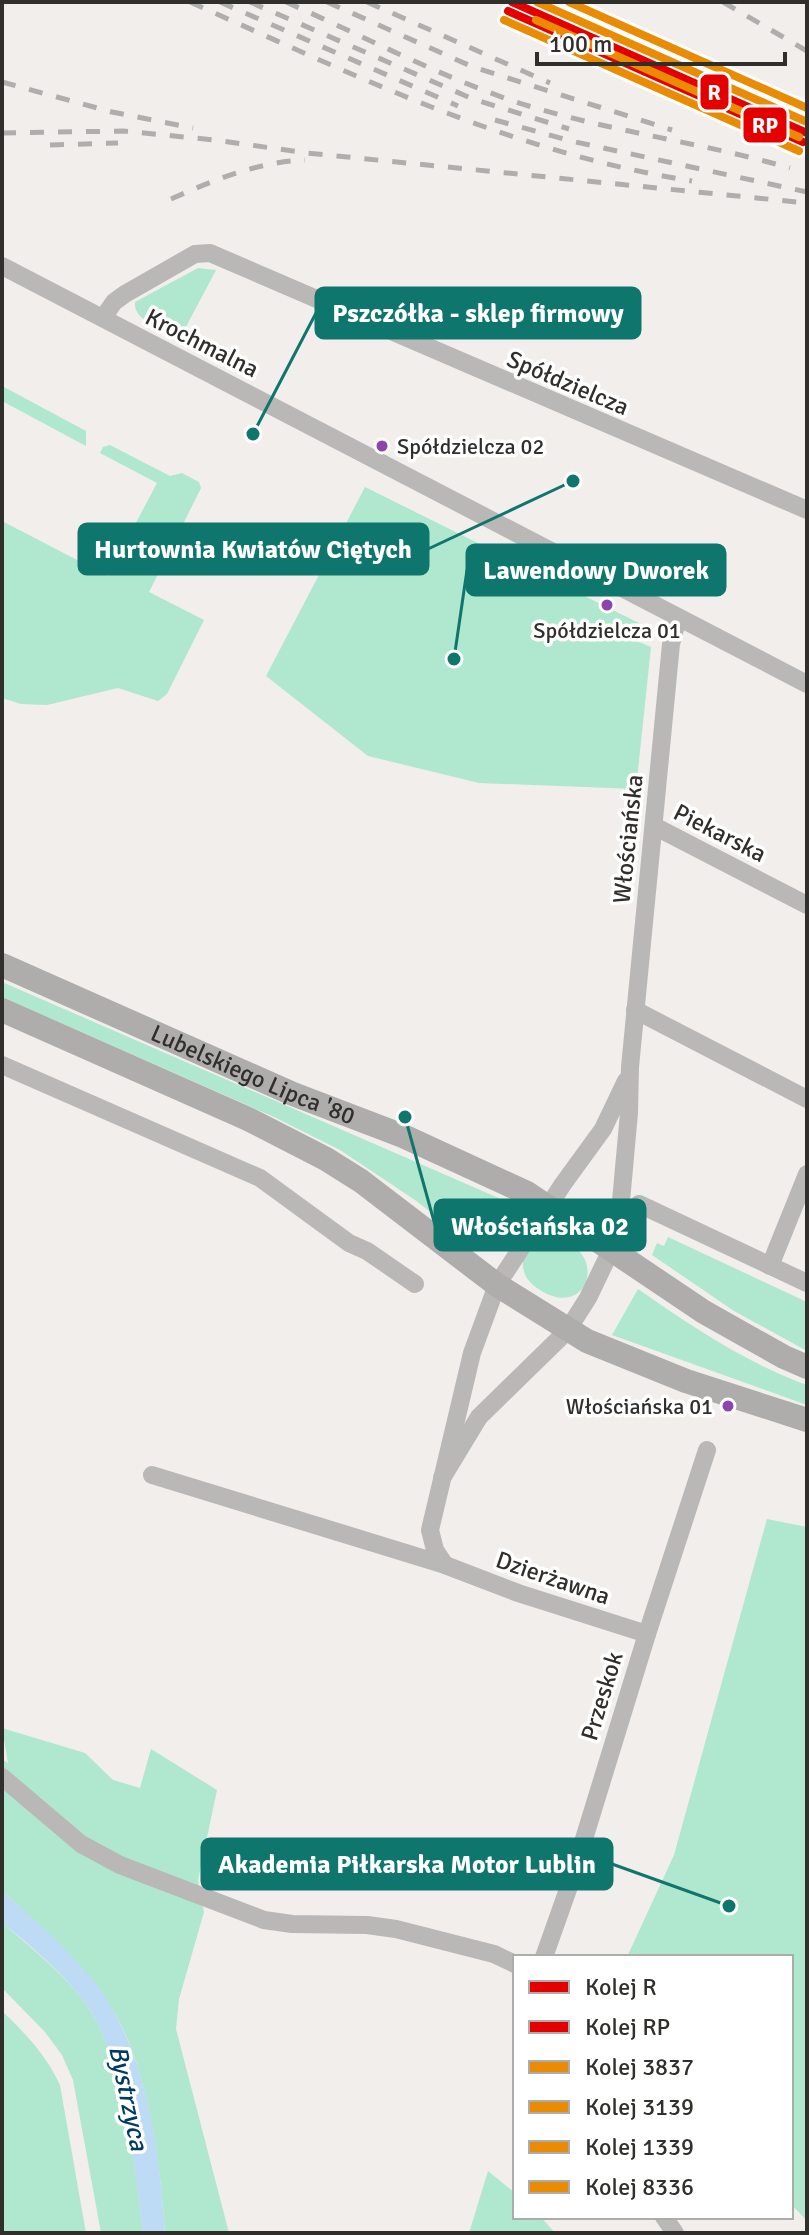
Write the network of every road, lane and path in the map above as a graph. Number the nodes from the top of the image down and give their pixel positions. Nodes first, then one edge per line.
1 (2, 266) edge
2 (103, 318) junction
3 (807, 510) edge
4 (678, 618) junction
5 (807, 684) edge
6 (654, 826) junction
7 (807, 905) edge
8 (2, 965) edge
9 (2, 1010) edge
10 (635, 1010) junction
11 (2, 1065) edge
12 (630, 1067) junction
13 (807, 1099) edge
14 (807, 1174) edge
15 (639, 1204) dead end
16 (549, 1206) junction
17 (611, 1250) junction
18 (770, 1266) junction
19 (807, 1283) edge
20 (415, 1284) dead end
21 (497, 1285) junction
22 (567, 1331) junction
23 (807, 1367) edge
24 (807, 1420) edge
25 (707, 1450) dead end
26 (152, 1475) dead end
27 (442, 1478) junction
28 (445, 1565) junction
29 (647, 1634) junction
30 (2, 1777) edge
31 (545, 1955) edge
32 (513, 1963) edge

1 - 2 street, Krochmalna
2 - 3 street, Spółdzielcza
2 - 4 street, Krochmalna
4 - 5 street, Krochmalna
4 - 6 street, Włościańska
6 - 7 street, Piekarska
6 - 10 street, Włościańska
8 - 16 main road, Lubelskiego Lipca '80
9 - 21 main road, Lubelskiego Lipca '80
10 - 12 street, Włościańska
10 - 13 street
11 - 20 street
12 - 16 street, Włościańska
12 - 17 street, Włościańska
14 - 18 street
15 - 18 street
16 - 17 main road, Lubelskiego Lipca '80
16 - 21 street, Włościańska
17 - 22 street, Włościańska
17 - 23 main road
18 - 19 street
21 - 22 main road, Lubelskiego Lipca '80
21 - 27 street
22 - 24 main road
22 - 27 street
25 - 29 street, Przeskok
26 - 28 street, Dzierżawna
27 - 28 street
28 - 29 street, Dzierżawna
29 - 31 street, Przeskok
30 - 32 street

